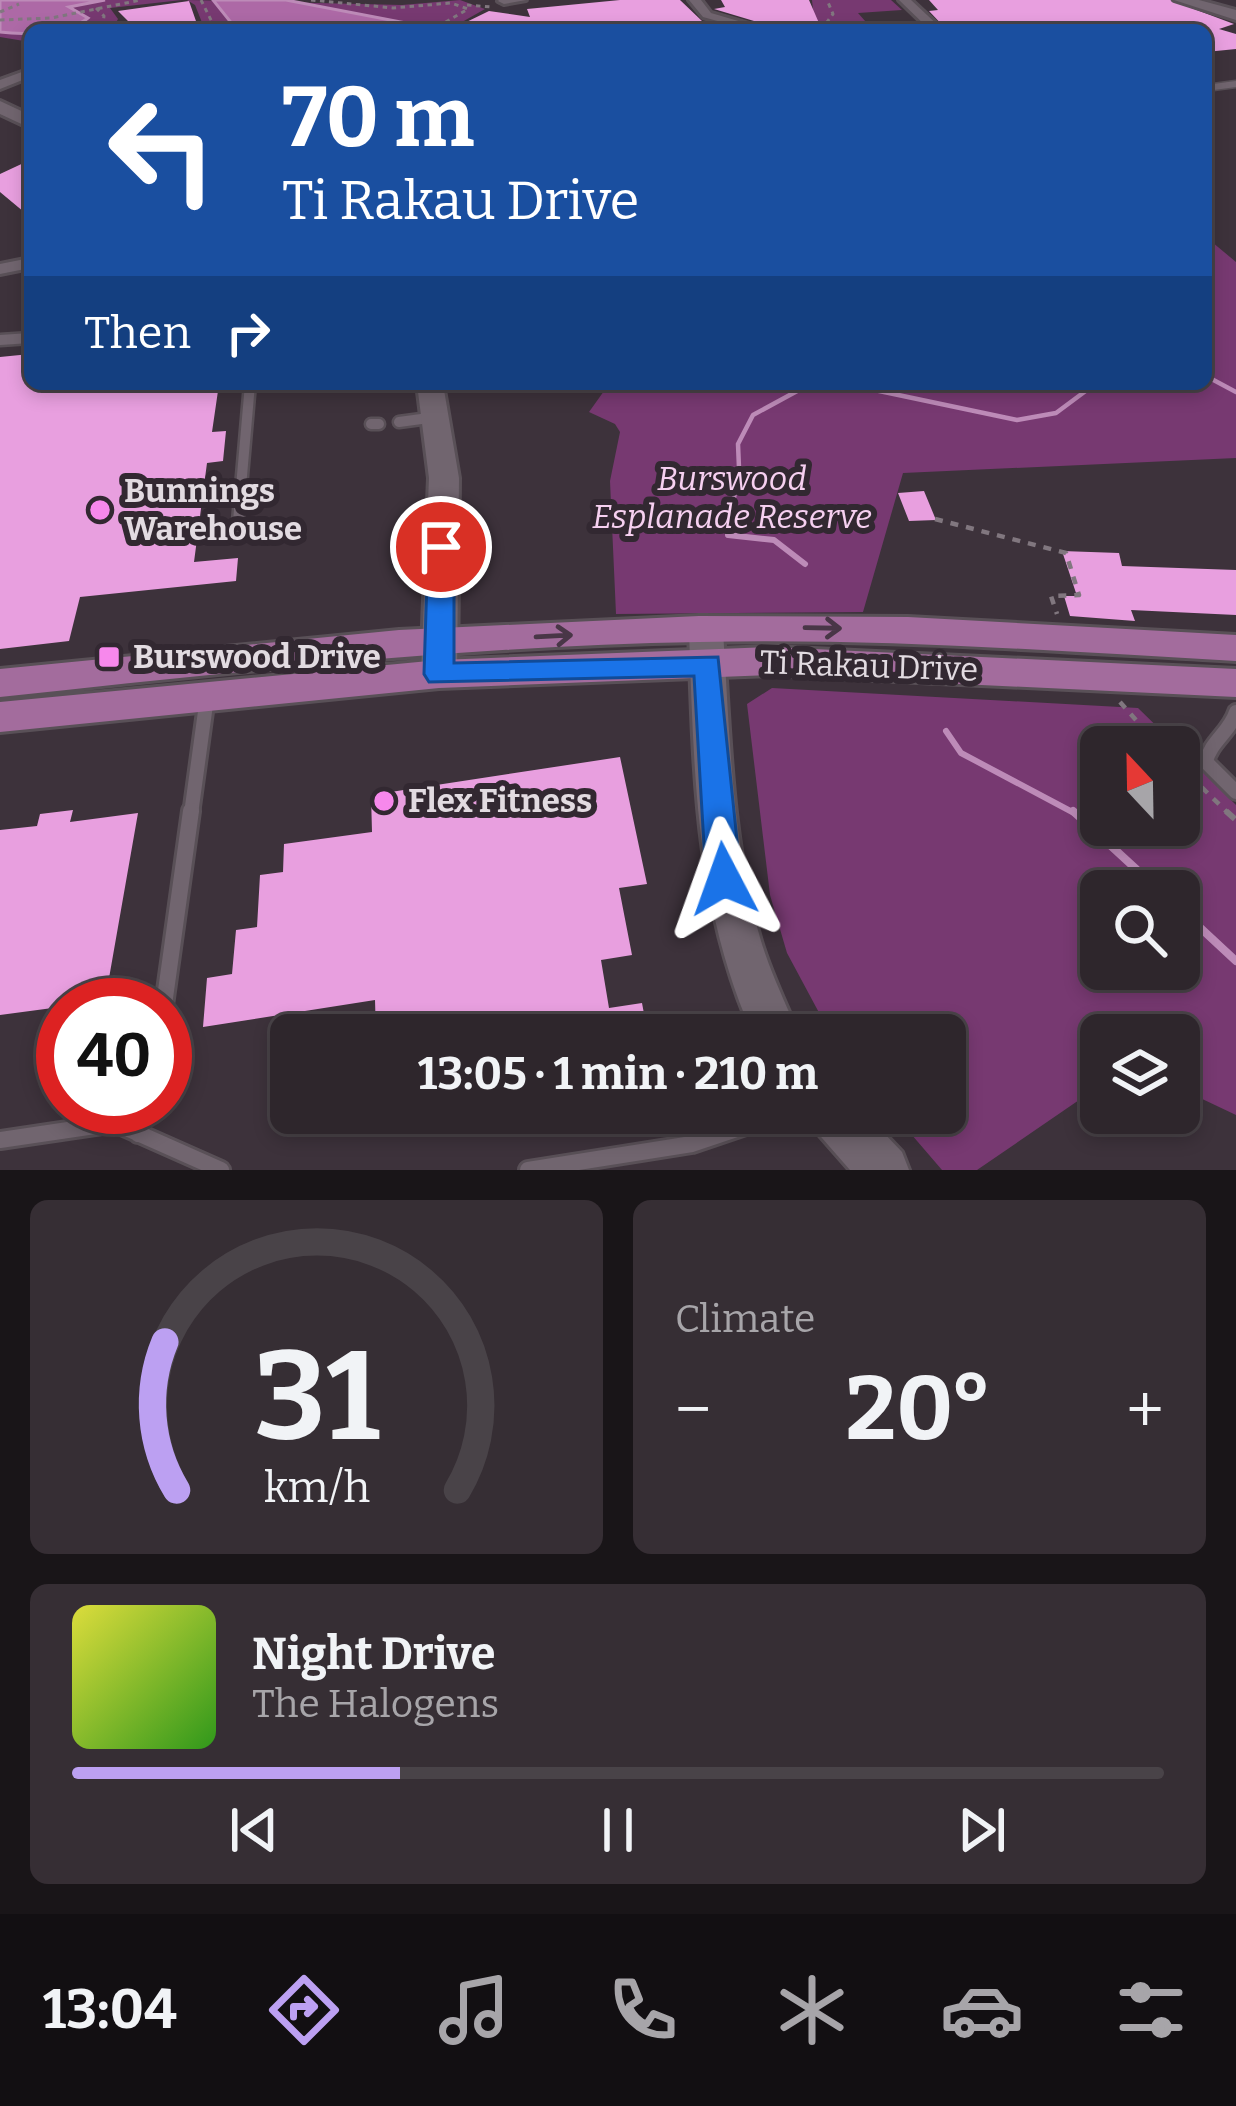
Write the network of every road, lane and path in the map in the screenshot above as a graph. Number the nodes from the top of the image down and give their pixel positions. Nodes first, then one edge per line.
1 (140, 0) edge
2 (310, 0) edge
3 (470, 0) edge
4 (520, 0) edge
5 (695, 0) edge
6 (904, 0) edge
7 (504, 1) edge
8 (1196, 2) edge
9 (21, 4) dead end
10 (464, 6) junction
11 (96, 8) junction
12 (0, 12) edge
13 (1236, 15) edge
14 (0, 20) edge
15 (105, 24) edge
16 (444, 24) edge
17 (741, 24) edge
18 (930, 24) edge
19 (249, 390) edge
20 (434, 400) edge
21 (399, 422) dead end
22 (935, 518) dead end
23 (237, 535) dead end
24 (1050, 628) junction
25 (707, 648) junction
26 (1236, 648) edge
27 (438, 658) junction
28 (902, 664) junction
29 (1236, 667) edge
30 (80, 674) junction
31 (1106, 676) junction
32 (1172, 680) junction
33 (1236, 682) edge
34 (0, 683) edge
35 (207, 696) junction
36 (1236, 712) edge
37 (0, 718) edge
38 (1138, 726) edge
39 (1200, 785) edge
40 (1236, 792) edge
41 (1236, 820) edge
42 (168, 978) edge
43 (767, 1014) edge
44 (41, 1134) edge
45 (138, 1134) edge
46 (722, 1134) edge
47 (851, 1134) edge
48 (0, 1140) edge
49 (221, 1170) edge
50 (528, 1170) edge
51 (884, 1170) edge

1 - 11 path
2 - 10 path
3 - 10 path
4 - 7 street
5 - 17 street
6 - 18 street
8 - 13 street
9 - 12 path
10 - 16 path
11 - 14 path
11 - 15 path
19 - 23 lane
20 - 21 lane
20 - 27 street
22 - 24 path
25 -> 24 main road, Ti Rakau Drive
24 - 26 main road, Ti Rakau Drive
24 - 28 main road
24 - 29 main road
25 - 27 main road, Ti Rakau Drive
25 - 28 main road, Ti Rakau Drive
25 - 43 street
27 - 30 main road, Ti Rakau Drive
27 - 35 main road, Ti Rakau Drive
28 - 31 main road, Ti Rakau Drive
30 - 34 main road, Ti Rakau Drive
30 - 35 main road
31 - 32 main road, Ti Rakau Drive
31 - 38 path
32 - 33 main road, Ti Rakau Drive
32 - 36 main road
35 - 37 main road, Ti Rakau Drive
35 - 42 lane
36 - 40 lane
39 - 41 path
44 - 48 lane
45 - 49 lane
46 - 50 lane
47 - 51 street

